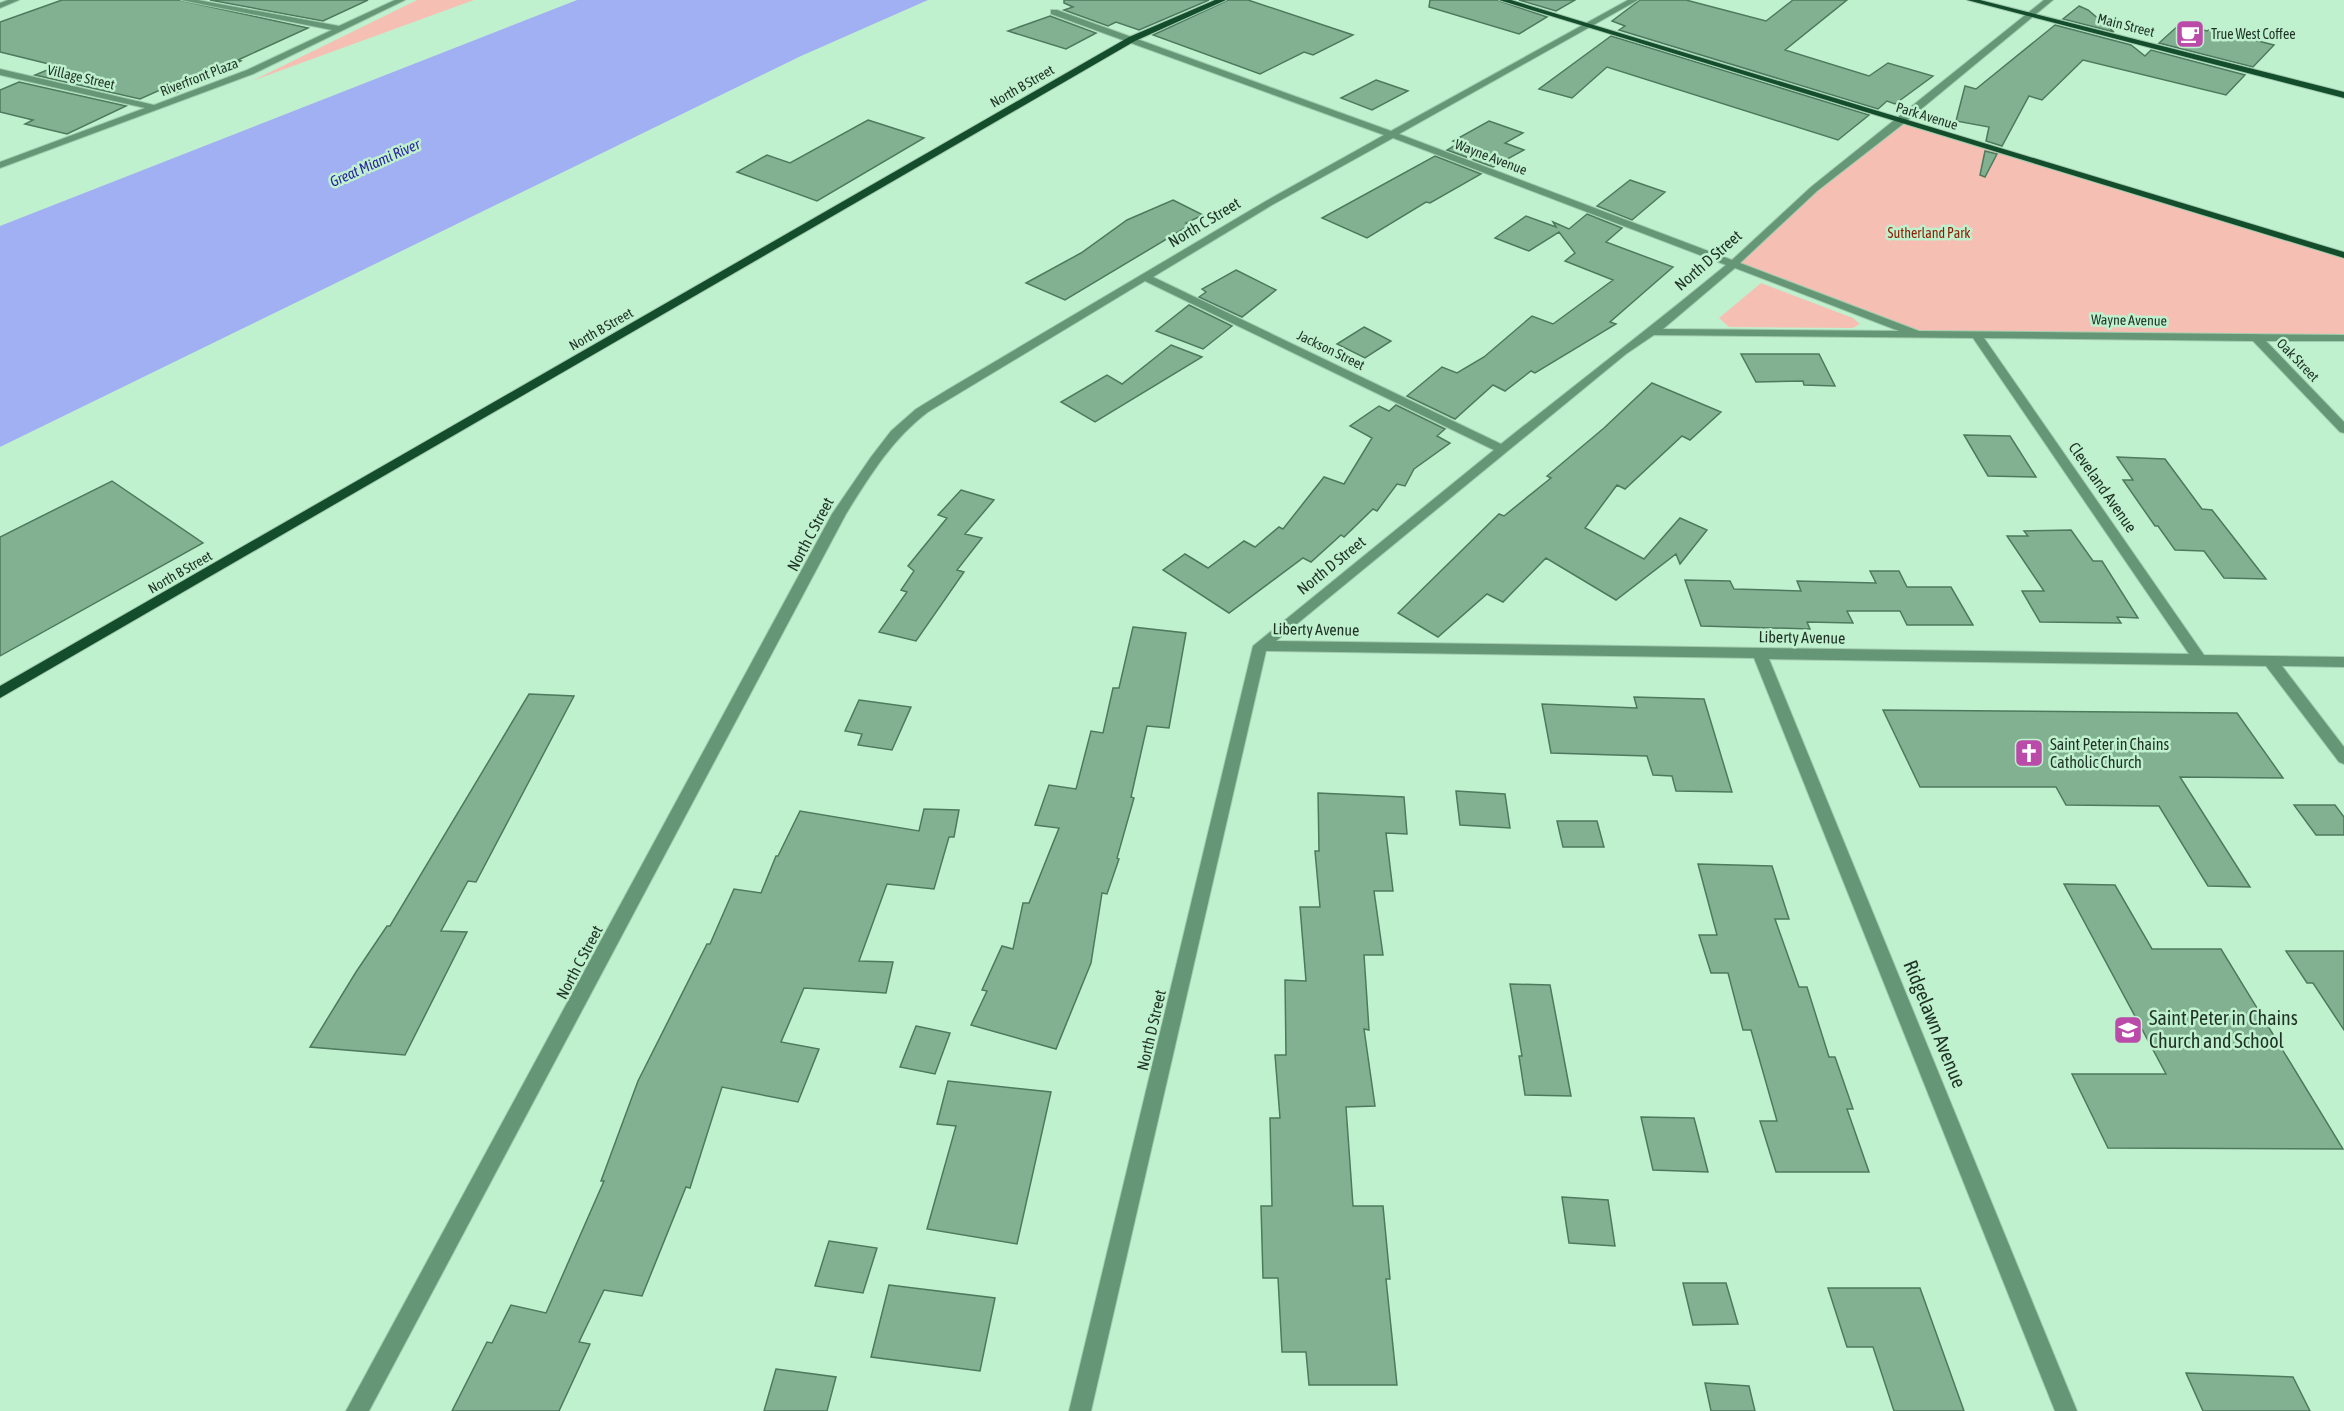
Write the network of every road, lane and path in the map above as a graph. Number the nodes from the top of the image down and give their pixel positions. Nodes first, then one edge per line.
1 (15, 0) edge
2 (185, 0) edge
3 (401, 0) edge
4 (1222, 0) edge
5 (1503, 0) edge
6 (1634, 0) edge
7 (1971, 0) edge
8 (2049, 0) edge
9 (0, 6) edge
10 (1054, 12) dead end
11 (2032, 15) junction
12 (1589, 25) junction
13 (341, 29) junction
14 (1132, 39) junction
15 (0, 72) edge
16 (2344, 95) edge
17 (157, 108) junction
18 (1900, 122) junction
19 (1393, 135) junction
20 (0, 165) edge
21 (2344, 255) edge
22 (1732, 265) junction
23 (1147, 278) junction
24 (1652, 332) junction
25 (1915, 333) junction
26 (1975, 333) junction
27 (2256, 337) junction
28 (2344, 338) edge
29 (2344, 429) edge
30 (1502, 448) junction
31 (1260, 646) junction
32 (1760, 655) junction
33 (2201, 661) junction
34 (2271, 662) junction
35 (2344, 663) edge
36 (0, 693) edge
37 (2344, 758) edge
38 (357, 1411) edge
39 (1080, 1411) edge
40 (2066, 1411) edge

1 - 9 street
2 - 13 street
3 - 13 street, Riverfront Plaza
4 - 14 main road, North B Street
5 - 12 main road, Park Avenue
6 - 12 street, North C Street
7 - 11 main road, Main Street
8 - 11 street, North D Street
10 - 14 street, Wayne Avenue
11 - 16 main road, Main Street
11 - 18 street, North D Street
12 - 18 main road, Park Avenue
12 - 19 street, North C Street
13 - 17 street, Riverfront Plaza
14 - 19 street, Wayne Avenue
14 - 36 main road, North B Street
15 - 17 street, Village Street
17 - 20 street, Riverfront Plaza
18 - 21 main road, Park Avenue
18 - 22 street, North D Street
19 - 22 street, Wayne Avenue
19 - 23 street, North C Street
22 - 24 street, North D Street
22 - 25 street, Wayne Avenue
23 - 30 street, Jackson Street
23 - 38 street, North C Street
24 - 25 street, Wayne Avenue
24 - 30 street, North D Street
25 - 26 street, Wayne Avenue
26 - 27 street, Wayne Avenue
26 - 33 street, Cleveland Avenue
27 - 28 street, Wayne Avenue
27 - 29 street, Oak Street
30 - 31 street, North D Street
31 - 32 street, Liberty Avenue
31 - 39 street, North D Street
32 - 33 street, Liberty Avenue
32 - 40 street, Ridgelawn Avenue
33 - 34 street, Liberty Avenue
34 - 35 street, Liberty Avenue
34 - 37 street

